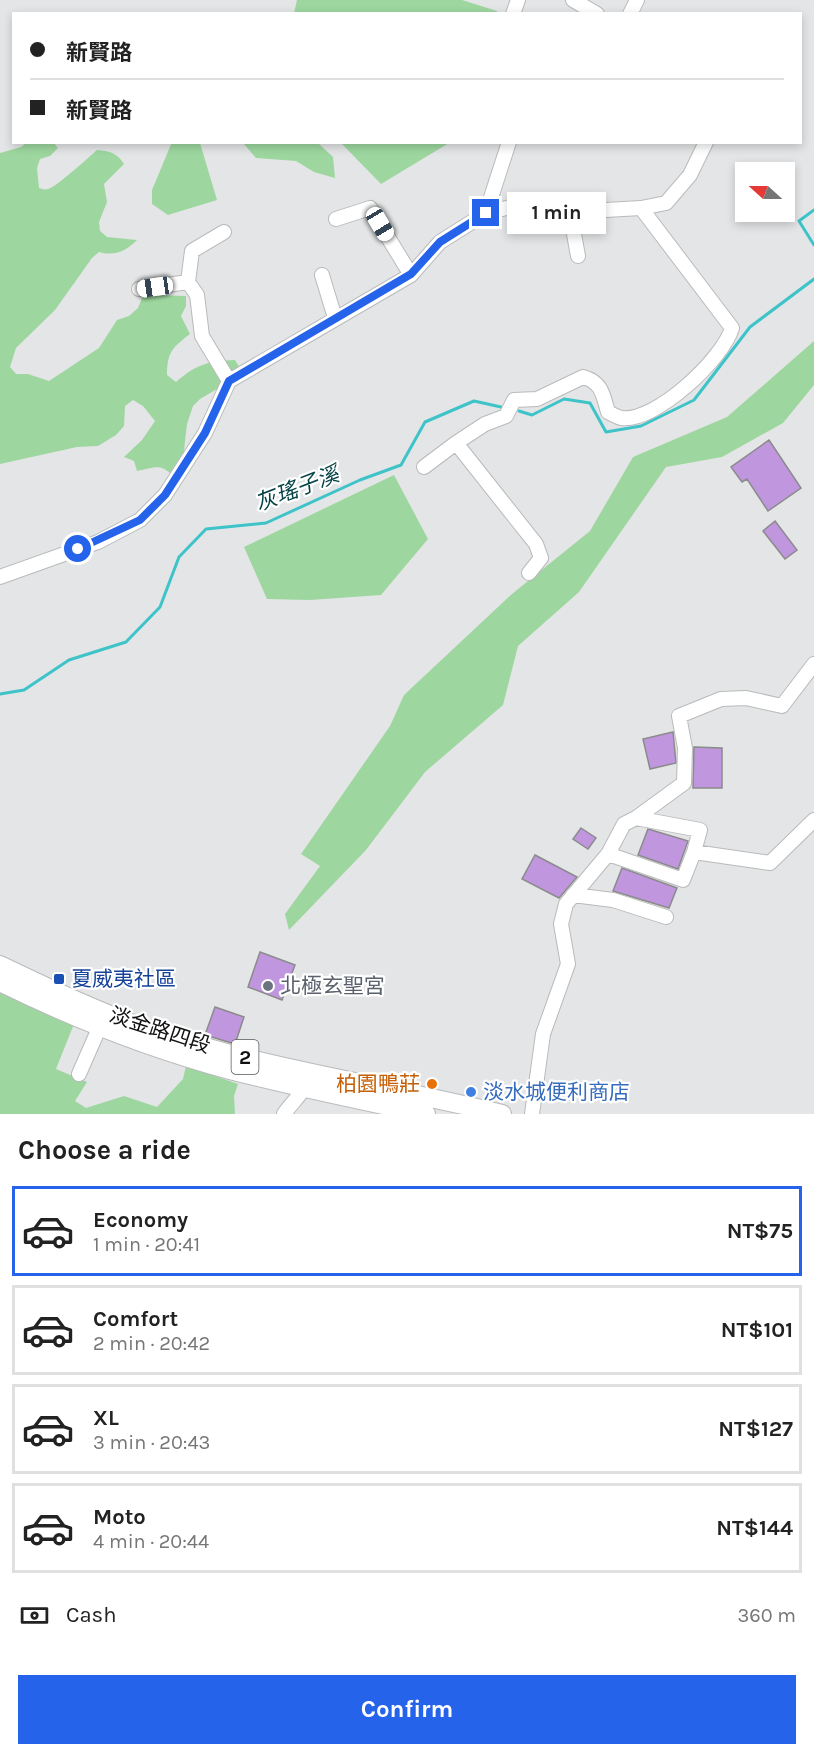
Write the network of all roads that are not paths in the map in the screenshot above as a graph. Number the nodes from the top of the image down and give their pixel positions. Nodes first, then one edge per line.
1 (573, 0) edge
2 (594, 12) edge
3 (508, 144) edge
4 (705, 144) edge
5 (641, 208) junction
6 (570, 212) junction
7 (486, 213) junction
8 (336, 219) dead end
9 (224, 232) dead end
10 (578, 256) dead end
11 (321, 274) dead end
12 (411, 274) junction
13 (188, 282) junction
14 (139, 290) dead end
15 (335, 318) junction
16 (229, 381) junction
17 (456, 443) junction
18 (424, 466) dead end
19 (529, 573) dead end
20 (0, 577) edge
21 (814, 664) edge
22 (636, 818) junction
23 (814, 820) edge
24 (694, 852) junction
25 (608, 854) junction
26 (573, 895) junction
27 (666, 917) dead end
28 (0, 965) edge
29 (0, 981) edge
30 (100, 1026) junction
31 (79, 1074) dead end
32 (307, 1081) junction
33 (285, 1114) edge
34 (426, 1114) edge
35 (502, 1114) edge
36 (532, 1114) edge

1 - 2 street
3 - 7 street
4 - 5 street
5 - 6 street
5 - 17 street
6 - 7 street
6 - 10 street
7 - 12 street
8 - 12 street
9 - 13 street
11 - 15 street
12 - 15 street
13 - 14 street
13 - 16 street
15 - 16 street
16 - 20 street
17 - 18 street
17 - 19 street
21 - 22 street
22 - 24 street
22 - 25 street
23 - 24 street
24 - 25 street
25 - 26 street
26 - 27 street
26 - 36 street
28 - 32 main road, 淡金路四段 / 2
29 - 30 main road, 淡金路四段 / 2
30 - 31 street
30 - 32 main road, 淡金路四段 / 2
32 - 33 street
32 - 34 main road, 淡金路四段 / 2
32 - 35 main road, 淡金路四段 / 2

